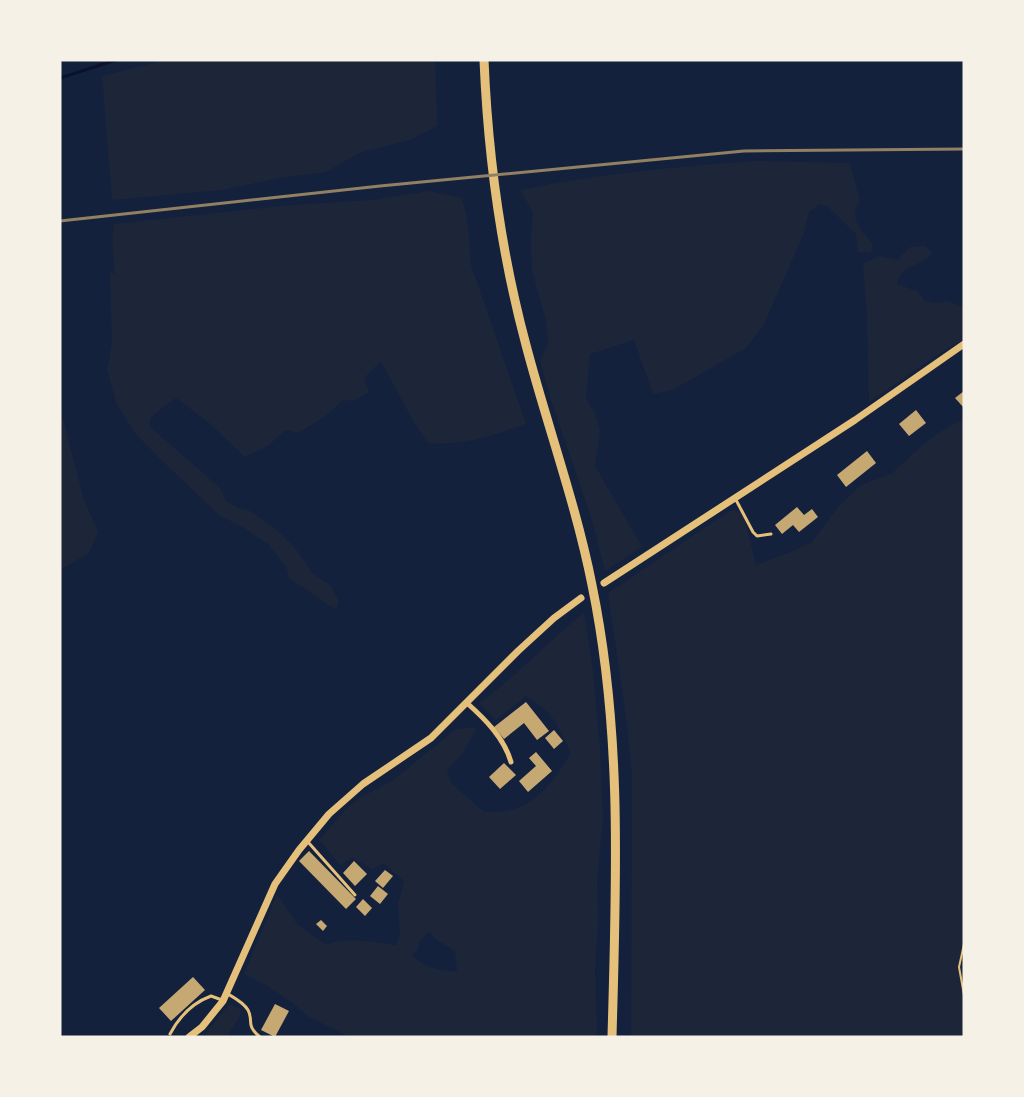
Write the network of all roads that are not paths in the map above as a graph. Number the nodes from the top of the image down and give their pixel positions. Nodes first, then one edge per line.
1 (484, 60) edge
2 (964, 344) edge
3 (735, 498) junction
4 (771, 534) dead end
5 (604, 583) dead end
6 (581, 598) dead end
7 (467, 703) junction
8 (511, 762) dead end
9 (307, 841) junction
10 (355, 895) dead end
11 (226, 997) junction
12 (170, 1034) dead end
13 (189, 1037) edge
14 (260, 1037) edge
15 (612, 1037) edge

1 - 15 highway
2 - 3 street
3 - 4 lane
3 - 5 street
6 - 7 street
7 - 8 street
7 - 9 street
9 - 10 lane
9 - 11 street
11 - 12 lane
11 - 13 street
11 - 14 lane

